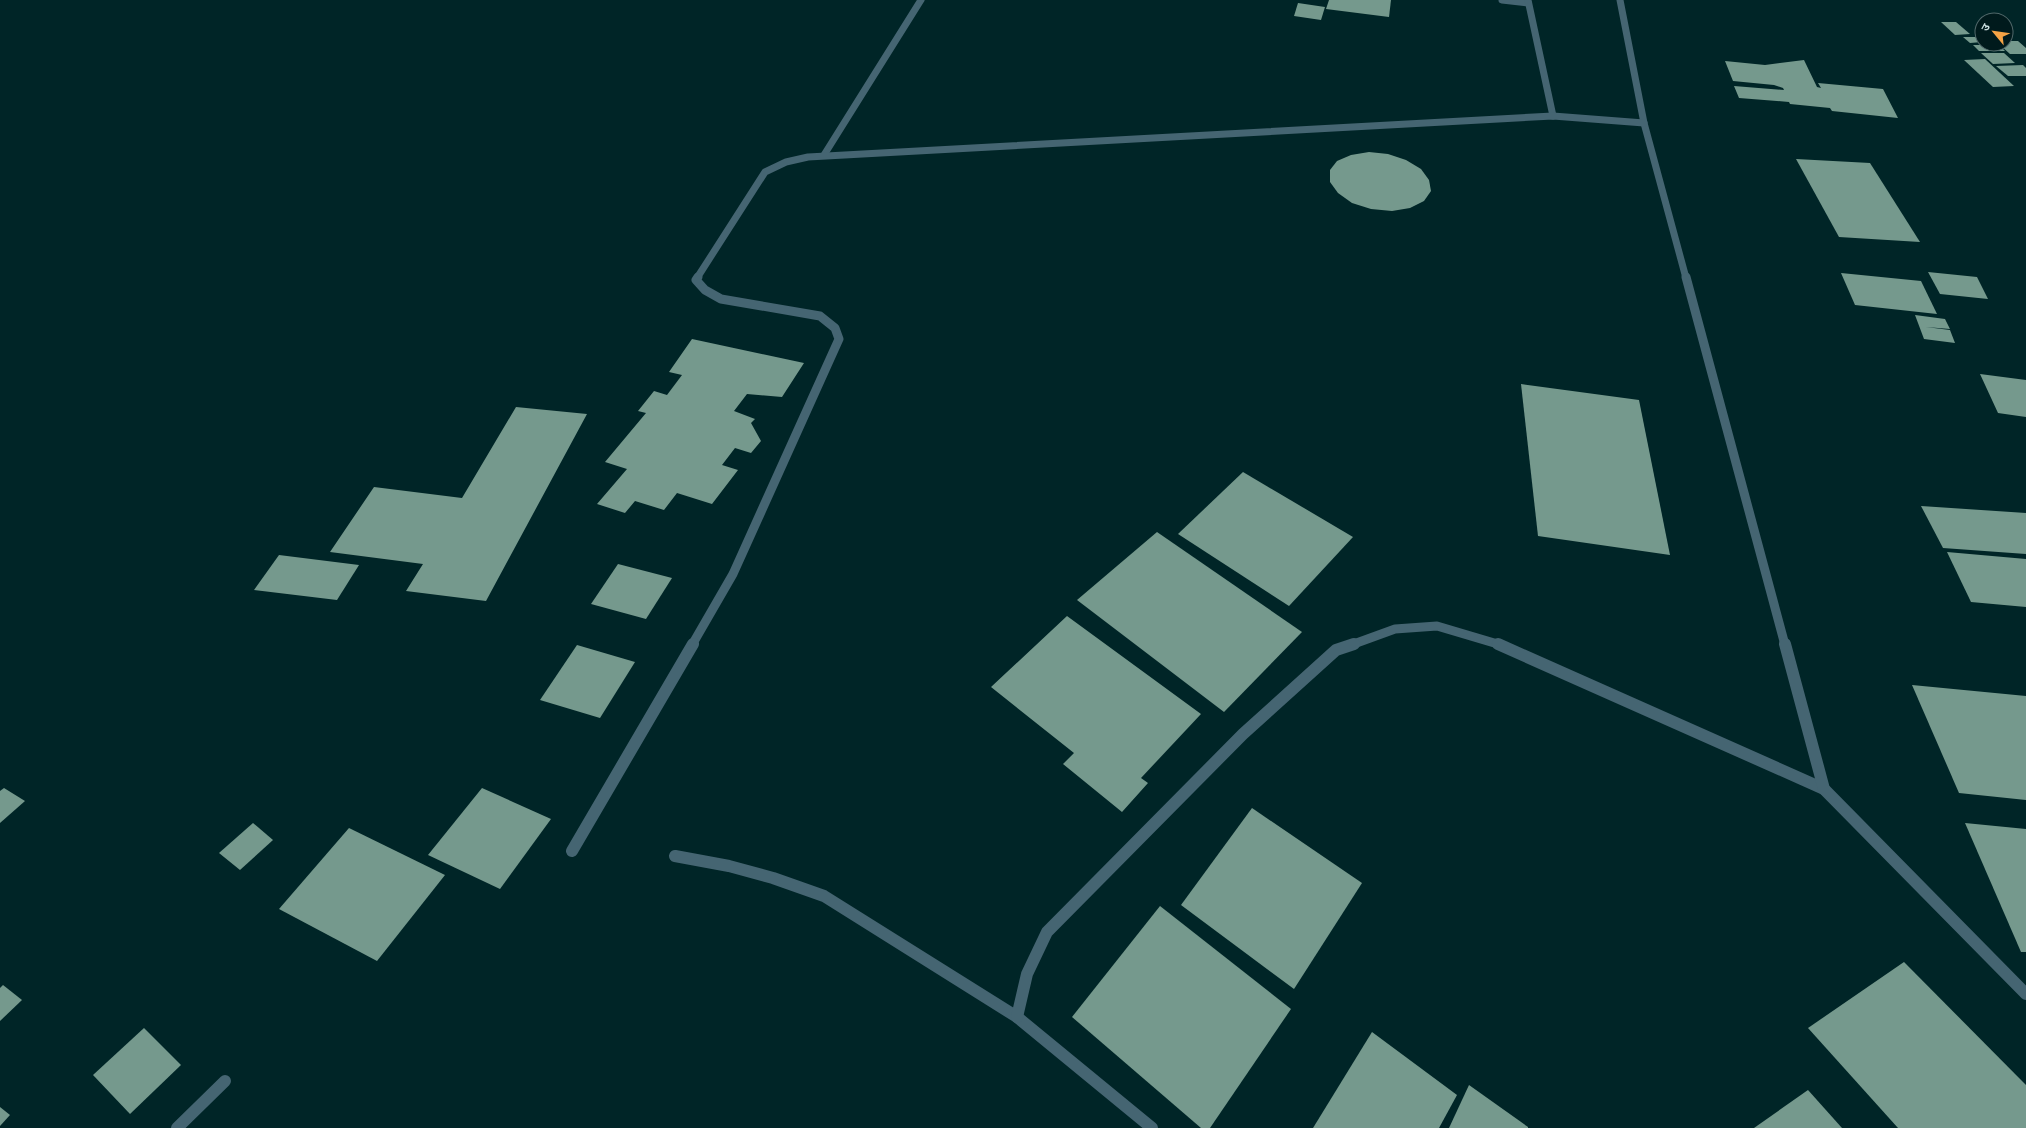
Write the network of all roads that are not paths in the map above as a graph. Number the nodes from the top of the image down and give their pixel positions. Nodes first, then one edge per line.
1 (921, 0) edge
2 (1502, 0) edge
3 (1620, 0) edge
4 (1528, 1) edge
5 (1553, 116) junction
6 (1644, 123) junction
7 (824, 155) junction
8 (1824, 789) junction
9 (572, 851) dead end
10 (675, 856) dead end
11 (2026, 994) edge
12 (1017, 1017) junction
13 (225, 1081) dead end
14 (177, 1128) edge
15 (1152, 1128) edge

1 - 7 street
2 - 4 street
3 - 6 street
4 - 5 street
5 - 6 street
5 - 7 street
6 - 8 street
7 - 9 street
8 - 11 street
8 - 12 street
10 - 12 street
12 - 15 street
13 - 14 street

